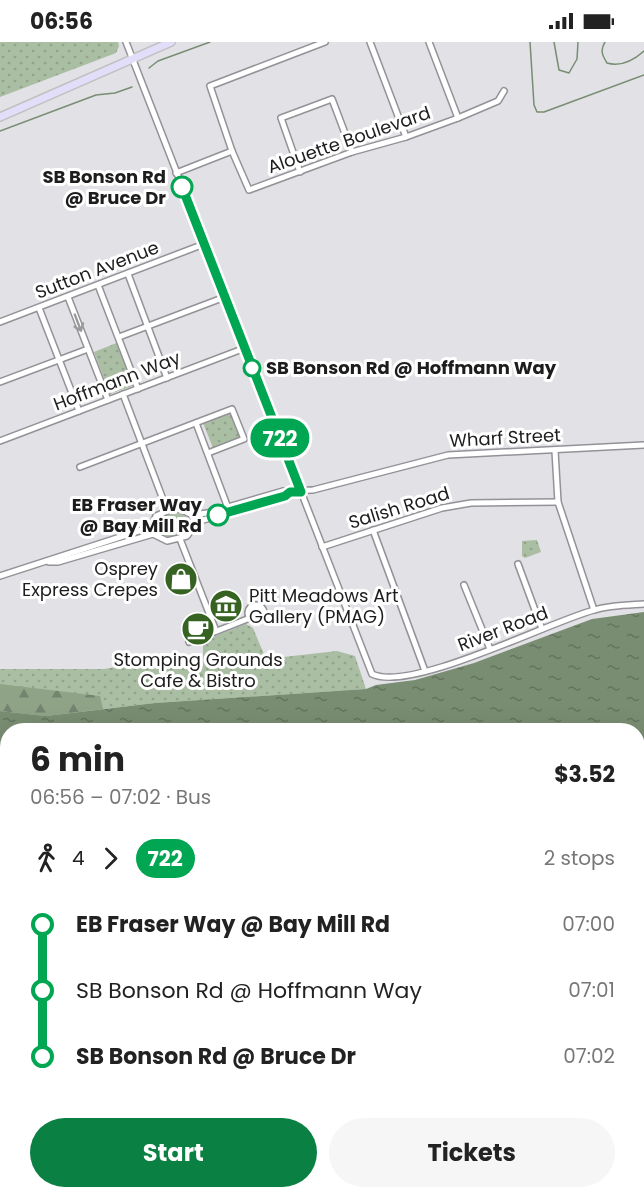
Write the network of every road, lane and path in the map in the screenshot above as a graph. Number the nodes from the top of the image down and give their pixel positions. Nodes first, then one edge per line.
1 (126, 42) edge
2 (171, 42) edge
3 (325, 42) edge
4 (370, 42) edge
5 (429, 42) edge
6 (133, 59) junction
7 (504, 92) dead end
8 (0, 117) edge
9 (458, 117) junction
10 (406, 138) junction
11 (232, 151) junction
12 (352, 152) junction
13 (300, 172) junction
14 (176, 173) junction
15 (204, 244) junction
16 (128, 274) junction
17 (98, 285) junction
18 (68, 297) junction
19 (225, 297) junction
20 (39, 308) junction
21 (0, 322) edge
22 (148, 326) junction
23 (118, 337) junction
24 (245, 348) junction
25 (88, 349) junction
26 (59, 360) junction
27 (167, 378) junction
28 (0, 382) edge
29 (138, 389) junction
30 (123, 394) junction
31 (108, 400) junction
32 (79, 411) junction
33 (196, 423) junction
34 (0, 441) edge
35 (142, 443) junction
36 (644, 445) edge
37 (555, 451) junction
38 (208, 453) junction
39 (80, 467) dead end
40 (301, 492) junction
41 (558, 502) junction
42 (228, 509) junction
43 (168, 510) junction
44 (192, 515) junction
45 (195, 525) junction
46 (151, 526) junction
47 (373, 530) junction
48 (153, 534) junction
49 (180, 539) junction
50 (322, 547) junction
51 (49, 562) junction
52 (518, 564) dead end
53 (0, 576) edge
54 (464, 585) dead end
55 (644, 604) edge
56 (594, 610) junction
57 (250, 618) dead end
58 (542, 629) junction
59 (216, 631) junction
60 (189, 642) dead end
61 (490, 649) junction
62 (425, 671) junction

1 - 6 street
2 - 6 main road
3 - 11 street
4 - 10 street
5 - 9 street
6 - 8 main road
6 - 14 street
7 - 9 street, Alouette Boulevard
9 - 10 street, Alouette Boulevard
10 - 12 street, Alouette Boulevard
11 - 13 street, Alouette Boulevard
11 - 14 street
12 - 13 street, Alouette Boulevard
12 - 13 street
14 - 15 street
15 - 16 street, Sutton Avenue
15 - 19 street
16 - 17 street, Sutton Avenue
16 - 22 street
17 - 18 street, Sutton Avenue
17 - 23 street
18 - 20 street, Sutton Avenue
18 -> 25 street
19 - 22 street
19 - 24 street
20 - 21 street, Sutton Avenue
20 - 26 street
22 - 23 street
22 - 27 street
23 - 29 street
24 - 27 street, Hoffmann Way
24 - 40 street
25 - 26 street
25 - 31 street
26 - 28 street
26 - 32 street
27 - 29 street, Hoffmann Way
29 - 30 street, Hoffmann Way
30 - 31 street, Hoffmann Way
30 - 35 street
31 - 32 street, Hoffmann Way
32 - 34 street, Hoffmann Way
33 - 35 street
33 - 38 street
33 - 38 street
35 - 39 street
35 - 43 street
36 - 37 street, Wharf Street
37 - 40 street, Wharf Street
37 - 41 street
38 - 42 street
40 - 42 street, Wharf Street
40 - 50 street
41 - 47 street, Salish Road
41 - 56 street
42 - 44 street
42 - 45 street
43 - 44 street
43 - 46 street
44 - 45 street
45 - 49 street
46 - 48 street
46 - 51 street
47 - 50 street, Salish Road
47 - 62 street
48 - 49 street
48 - 51 street
49 - 59 street
50 - 62 street, River Road
51 - 53 street
52 - 58 street
54 - 61 street
55 - 56 street, River Road
56 - 58 street, River Road
57 - 59 street
58 - 61 street, River Road
59 - 60 street
61 - 62 street, River Road

